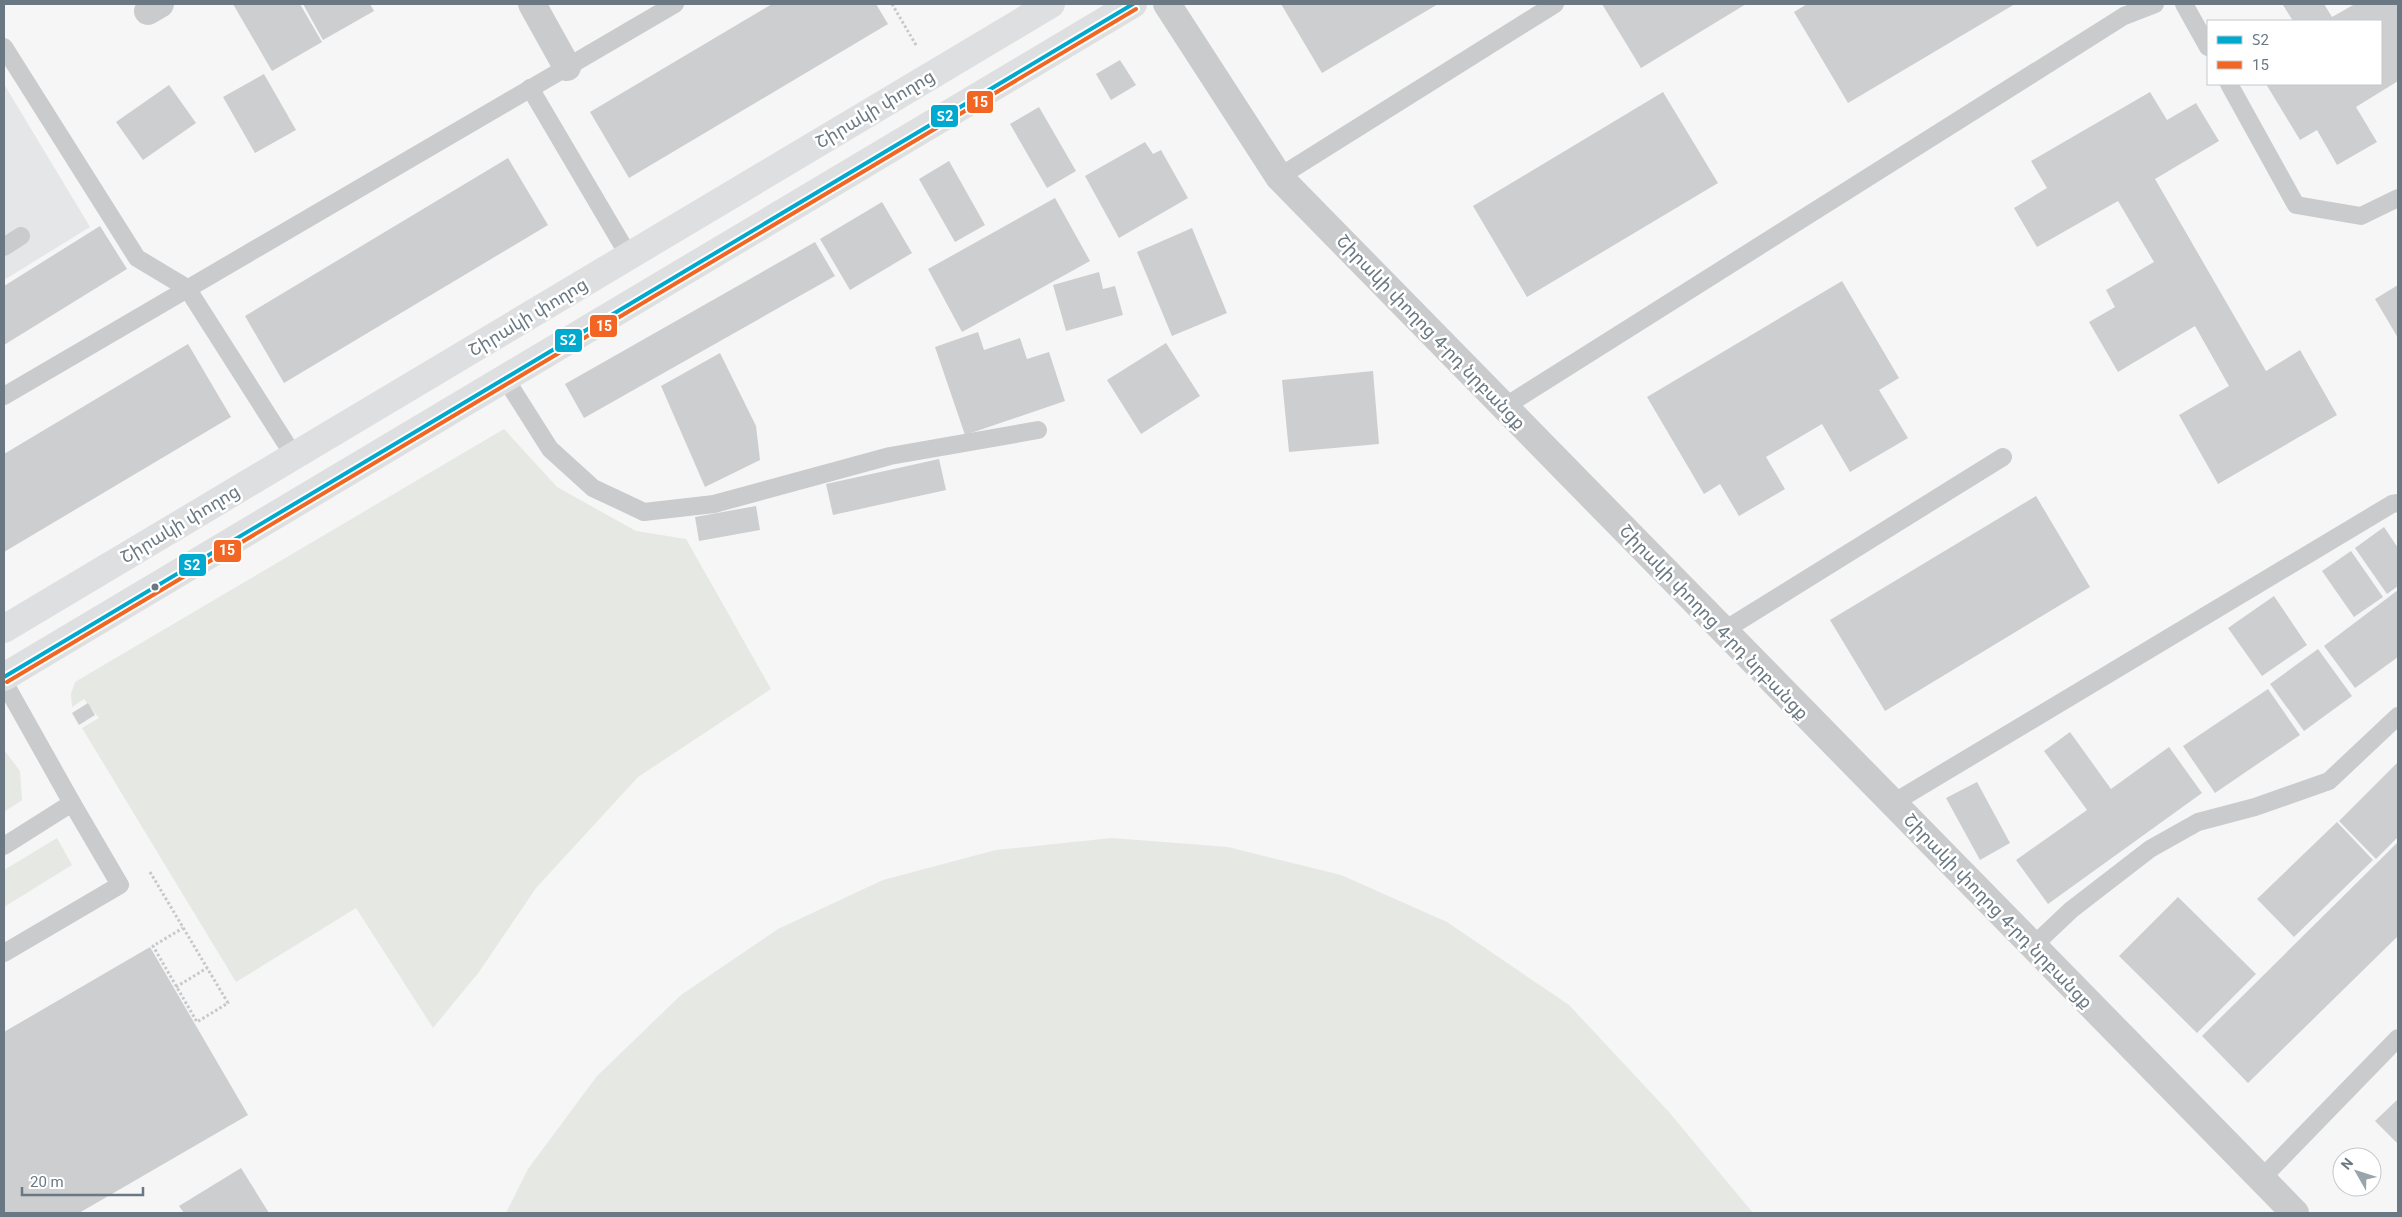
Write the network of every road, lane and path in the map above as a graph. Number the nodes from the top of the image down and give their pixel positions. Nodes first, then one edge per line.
1 (532, 4) edge
2 (675, 4) edge
3 (892, 4) edge
4 (1052, 4) edge
5 (1133, 4) edge
6 (1167, 4) edge
7 (1555, 4) edge
8 (2154, 4) edge
9 (2184, 4) edge
10 (2121, 10) edge
11 (916, 45) dead end
12 (2207, 45) edge
13 (4, 47) edge
14 (567, 67) junction
15 (2230, 85) edge
16 (530, 88) junction
17 (1279, 176) junction
18 (2398, 198) edge
19 (21, 236) dead end
20 (4, 247) edge
21 (629, 256) junction
22 (187, 288) junction
23 (505, 378) junction
24 (4, 396) edge
25 (1504, 407) junction
26 (1038, 430) dead end
27 (294, 456) junction
28 (2003, 457) dead end
29 (2398, 503) edge
30 (4, 629) edge
31 (1723, 631) junction
32 (4, 677) edge
33 (4, 682) edge
34 (2398, 716) edge
35 (72, 803) junction
36 (1893, 803) junction
37 (4, 846) edge
38 (2032, 946) junction
39 (4, 953) edge
40 (207, 968) junction
41 (176, 987) junction
42 (2397, 1043) edge
43 (2261, 1179) junction
44 (2295, 1213) edge

1 - 14 street
2 - 14 lane
3 - 11 path
4 - 21 highway, Շիրակի փողոց
5 - 23 highway
6 - 17 street, Շիրակի փողոց 4-րդ նրբանցք
7 - 17 lane
8 - 10 lane
9 - 12 lane
10 - 25 lane
13 - 22 lane
14 - 16 lane
15 - 18 lane
16 - 21 lane
16 - 22 lane
17 - 25 street, Շիրակի փողոց 4-րդ նրբանցք
19 - 20 lane
21 - 27 highway, Շիրակի փողոց
22 - 24 lane
22 - 27 lane
23 - 26 lane
23 - 32 highway
25 - 31 street, Շիրակի փողոց 4-րդ նրբանցք
27 - 30 highway, Շիրակի փողոց
28 - 31 lane
29 - 36 lane
31 - 36 street, Շիրակի փողոց 4-րդ նրբանցք
33 - 35 lane
34 - 38 lane
35 - 37 lane
35 - 39 lane
36 - 38 street, Շիրակի փողոց 4-րդ նրբանցք
38 - 43 street, Շիրակի փողոց 4-րդ նրբանցք
40 - 41 path
40 - 41 path
40 - 41 path
42 - 43 lane
43 - 44 street, Շիրակի փողոց 4-րդ նրբանցք

